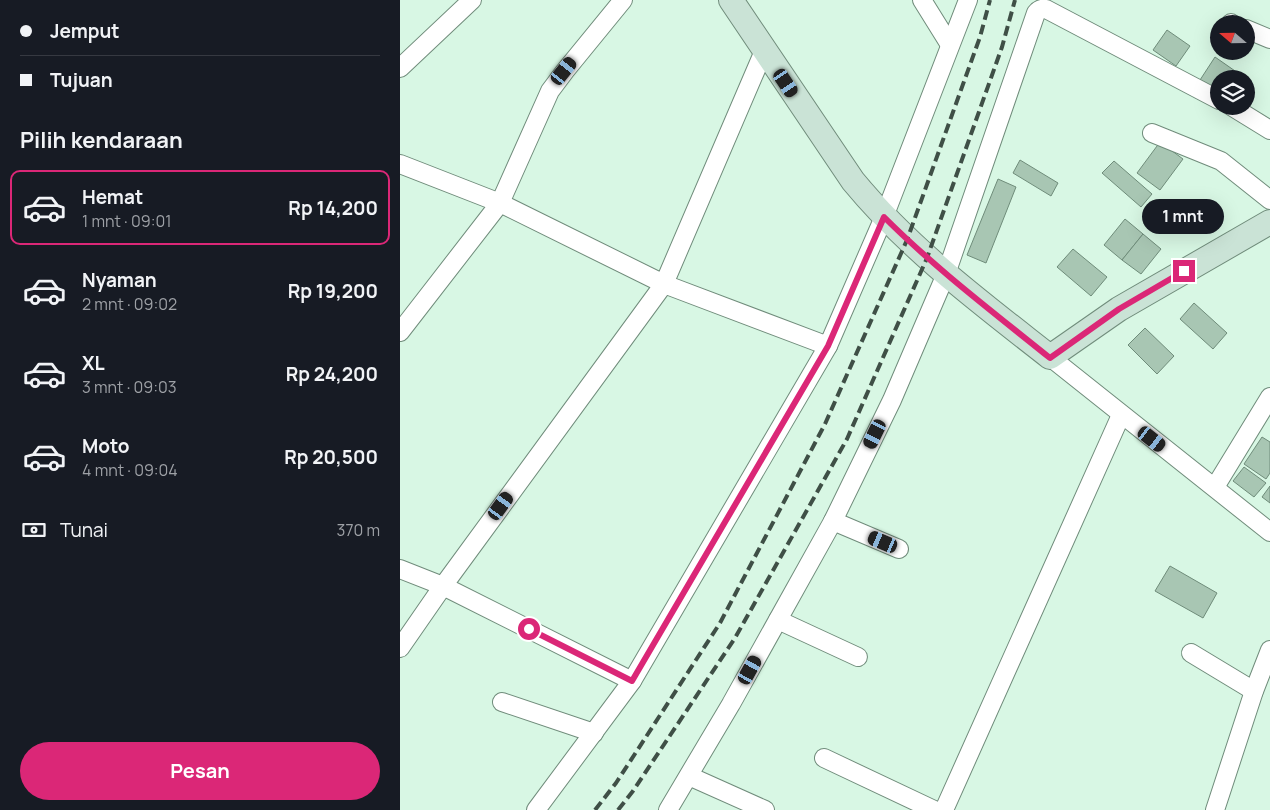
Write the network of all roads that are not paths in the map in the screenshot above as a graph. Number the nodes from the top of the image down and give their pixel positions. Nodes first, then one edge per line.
1 (472, 0) edge
2 (623, 0) edge
3 (731, 0) edge
4 (922, 0) edge
5 (968, 0) edge
6 (1255, 33) edge
7 (1270, 39) edge
8 (950, 45) junction
9 (764, 51) junction
10 (400, 68) edge
11 (1210, 95) edge
12 (1246, 115) edge
13 (1270, 130) edge
14 (1152, 133) dead end
15 (400, 164) edge
16 (1270, 200) edge
17 (500, 203) junction
18 (884, 217) junction
19 (1270, 222) edge
20 (946, 274) junction
21 (664, 284) junction
22 (400, 332) edge
23 (828, 346) junction
24 (1050, 358) junction
25 (1270, 397) edge
26 (1121, 415) junction
27 (1214, 487) junction
28 (833, 520) junction
29 (1270, 532) edge
30 (899, 548) dead end
31 (400, 569) edge
32 (443, 586) junction
33 (778, 620) junction
34 (400, 648) edge
35 (1270, 650) edge
36 (1191, 653) dead end
37 (858, 657) dead end
38 (632, 681) junction
39 (1254, 691) junction
40 (502, 702) dead end
41 (594, 733) junction
42 (824, 758) dead end
43 (689, 776) junction
44 (536, 810) edge
45 (668, 810) edge
46 (765, 810) edge
47 (934, 810) edge
48 (944, 810) edge
49 (1215, 810) edge

1 - 10 street
2 - 17 street
3 - 9 street
4 - 8 street
5 - 8 street
6 - 7 street
8 - 18 street
9 - 18 street
9 - 21 street
11 - 20 street
12 - 13 street
14 - 16 street
15 - 17 street
17 - 21 street
17 - 22 street
18 - 20 street
18 - 23 street
19 - 24 street
20 - 24 street
20 - 28 street
21 - 23 street
21 - 32 street
23 - 38 street
24 - 26 street
25 - 27 street
26 - 27 street
26 - 48 street
27 - 29 street
28 - 30 street
28 - 33 street
31 - 32 street
32 - 34 street
32 - 38 street
33 - 37 street
33 - 43 street
35 - 39 street
36 - 39 street
38 - 41 street
39 - 49 street
40 - 41 street
41 - 44 street
42 - 47 street
43 - 45 street
43 - 46 street

